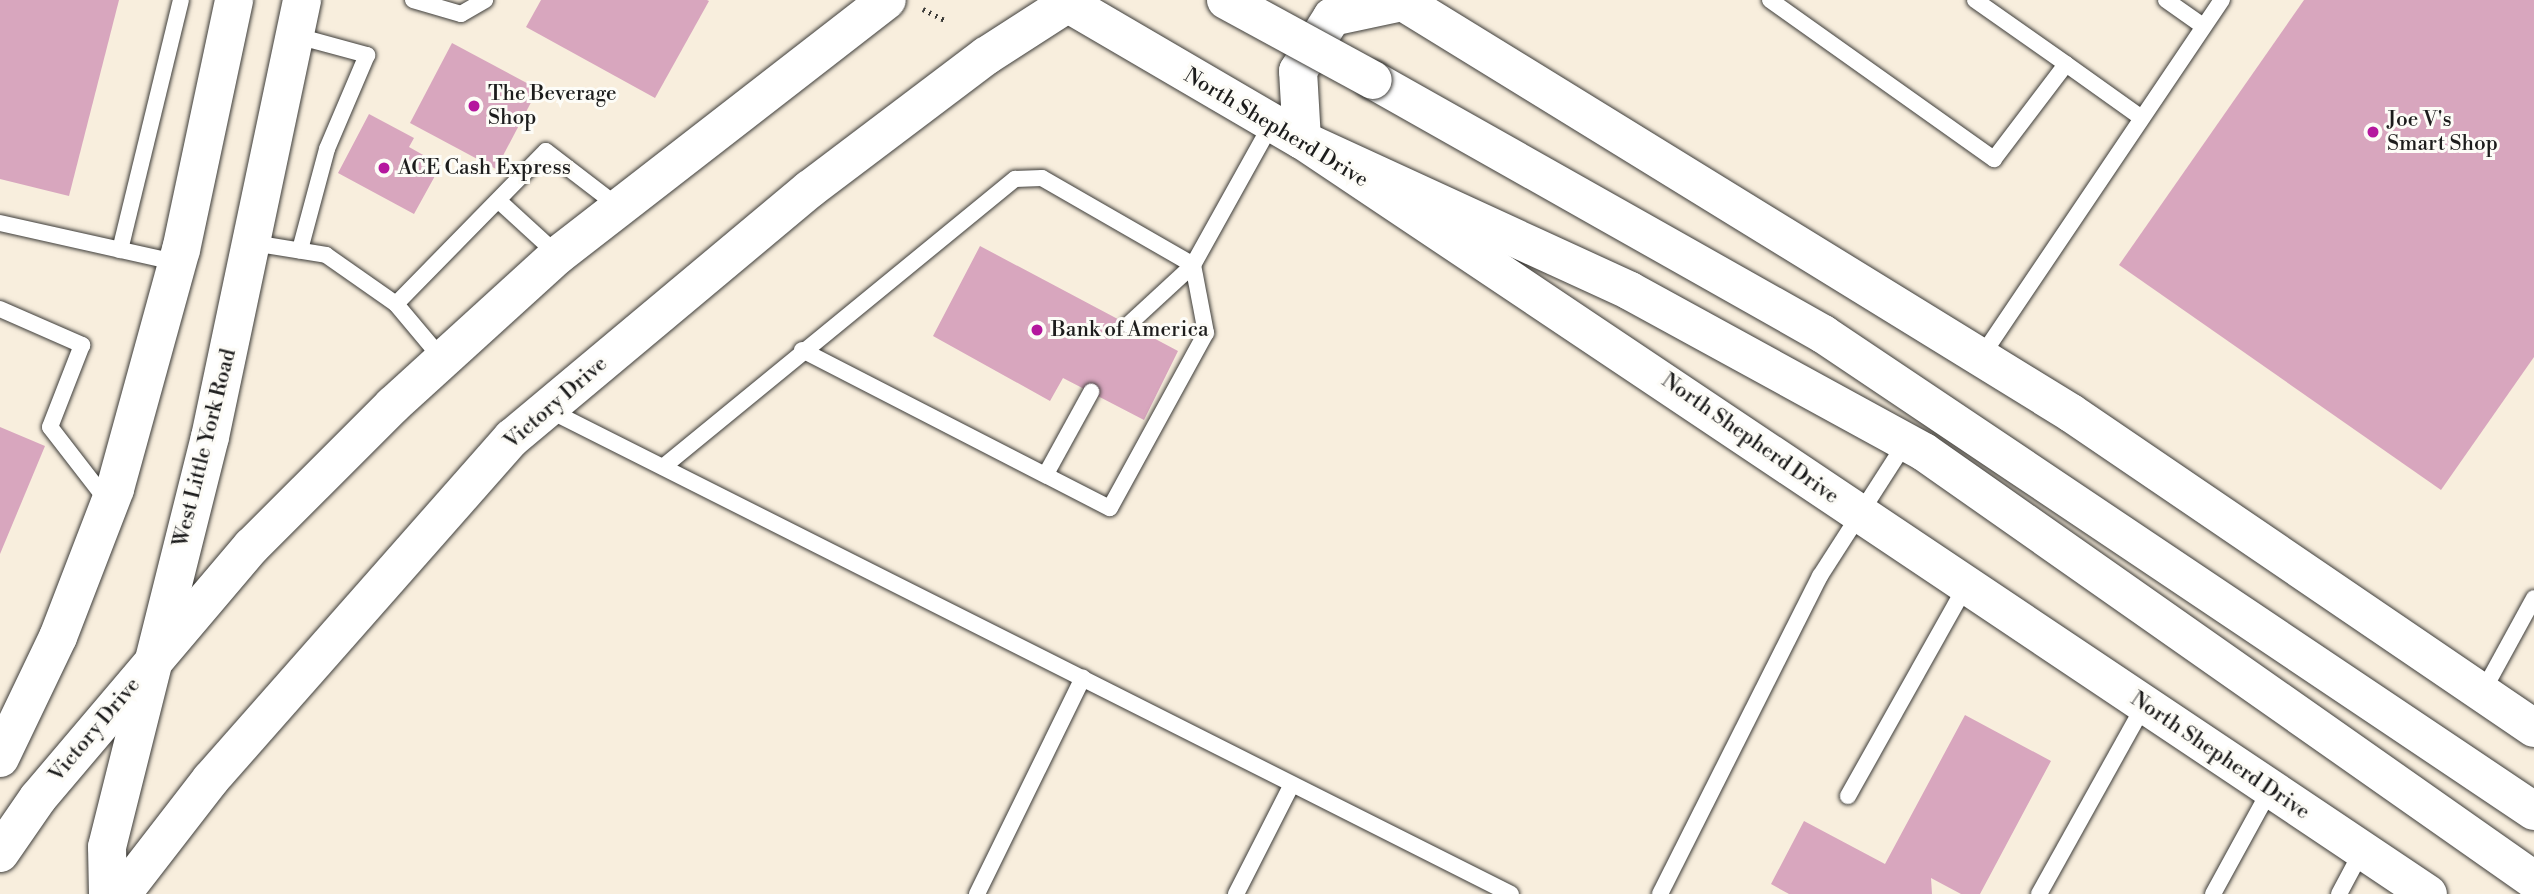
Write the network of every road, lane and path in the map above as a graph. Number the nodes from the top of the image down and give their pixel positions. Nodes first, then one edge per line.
1 (181, 0) edge
2 (234, 0) edge
3 (413, 0) edge
4 (485, 0) edge
5 (1226, 0) edge
6 (1770, 0) edge
7 (1975, 0) edge
8 (2166, 0) edge
9 (2222, 0) edge
10 (1068, 1) edge
11 (1401, 1) edge
12 (904, 4) edge
13 (299, 18) edge
14 (947, 21) dead end
15 (2203, 26) junction
16 (2066, 64) junction
17 (2139, 116) junction
18 (1287, 131) junction
19 (499, 201) junction
20 (619, 207) junction
21 (0, 223) edge
22 (253, 243) junction
23 (120, 250) junction
24 (300, 250) junction
25 (558, 255) junction
26 (178, 263) junction
27 (1193, 265) junction
28 (396, 304) junction
29 (0, 309) edge
30 (1128, 325) dead end
31 (802, 350) junction
32 (1980, 356) junction
33 (443, 360) junction
34 (1091, 392) dead end
35 (547, 409) junction
36 (1906, 442) junction
37 (663, 467) junction
38 (1046, 474) junction
39 (109, 504) junction
40 (1856, 512) junction
41 (1966, 586) junction
42 (2534, 598) edge
43 (151, 664) junction
44 (1083, 678) junction
45 (2482, 693) junction
46 (2144, 705) junction
47 (8, 719) edge
48 (2534, 728) edge
49 (0, 758) edge
50 (1292, 784) junction
51 (2270, 790) junction
52 (1848, 796) dead end
53 (2534, 811) edge
54 (2362, 851) junction
55 (0, 853) edge
56 (2534, 880) edge
57 (108, 894) edge
58 (122, 894) edge
59 (977, 894) edge
60 (1236, 894) edge
61 (1511, 894) edge
62 (1660, 894) edge
63 (2039, 894) edge
64 (2213, 894) edge
65 (2339, 894) edge
66 (2428, 894) edge

1 - 23 lane
2 - 26 main road
3 - 4 lane
5 - 53 main road, bridge
6 - 16 lane
7 - 16 lane
8 - 15 lane
9 - 15 lane
10 - 18 main road, North Shepherd Drive
10 - 35 main road, Victory Drive
11 - 18 main road
11 - 32 main road
12 - 14 path
12 - 20 main road, Victory Drive
13 - 22 main road, West Little York Road
13 - 24 lane
15 - 17 lane
16 - 17 lane
17 - 32 lane
18 - 27 lane
18 - 36 main road
18 - 40 main road, North Shepherd Drive
19 - 20 lane
19 - 25 lane
19 - 28 lane
20 - 25 main road, Victory Drive
21 - 23 lane
22 - 24 lane
22 - 43 main road, West Little York Road
23 - 26 lane
24 - 28 lane
25 - 33 main road, Victory Drive
26 - 39 main road
27 - 30 lane
27 - 31 lane
27 - 38 lane
28 - 33 lane
29 - 39 lane
31 - 37 lane
31 - 38 lane
32 - 45 main road
33 - 43 main road, Victory Drive
34 - 38 lane
35 - 37 lane
35 - 58 main road, Victory Drive
36 - 40 lane
36 - 56 main road
37 - 44 lane
39 - 47 main road
40 - 41 main road, North Shepherd Drive
40 - 62 lane
41 - 46 main road, North Shepherd Drive
41 - 52 lane
42 - 45 lane
43 - 55 main road, Victory Drive
43 - 57 main road, West Little York Road
44 - 50 lane
44 - 59 lane
45 - 48 main road
46 - 51 main road, North Shepherd Drive
46 - 63 lane
47 - 49 main road
50 - 60 lane
50 - 61 lane
51 - 54 main road, North Shepherd Drive
51 - 64 lane
54 - 65 lane
54 - 66 main road, North Shepherd Drive

